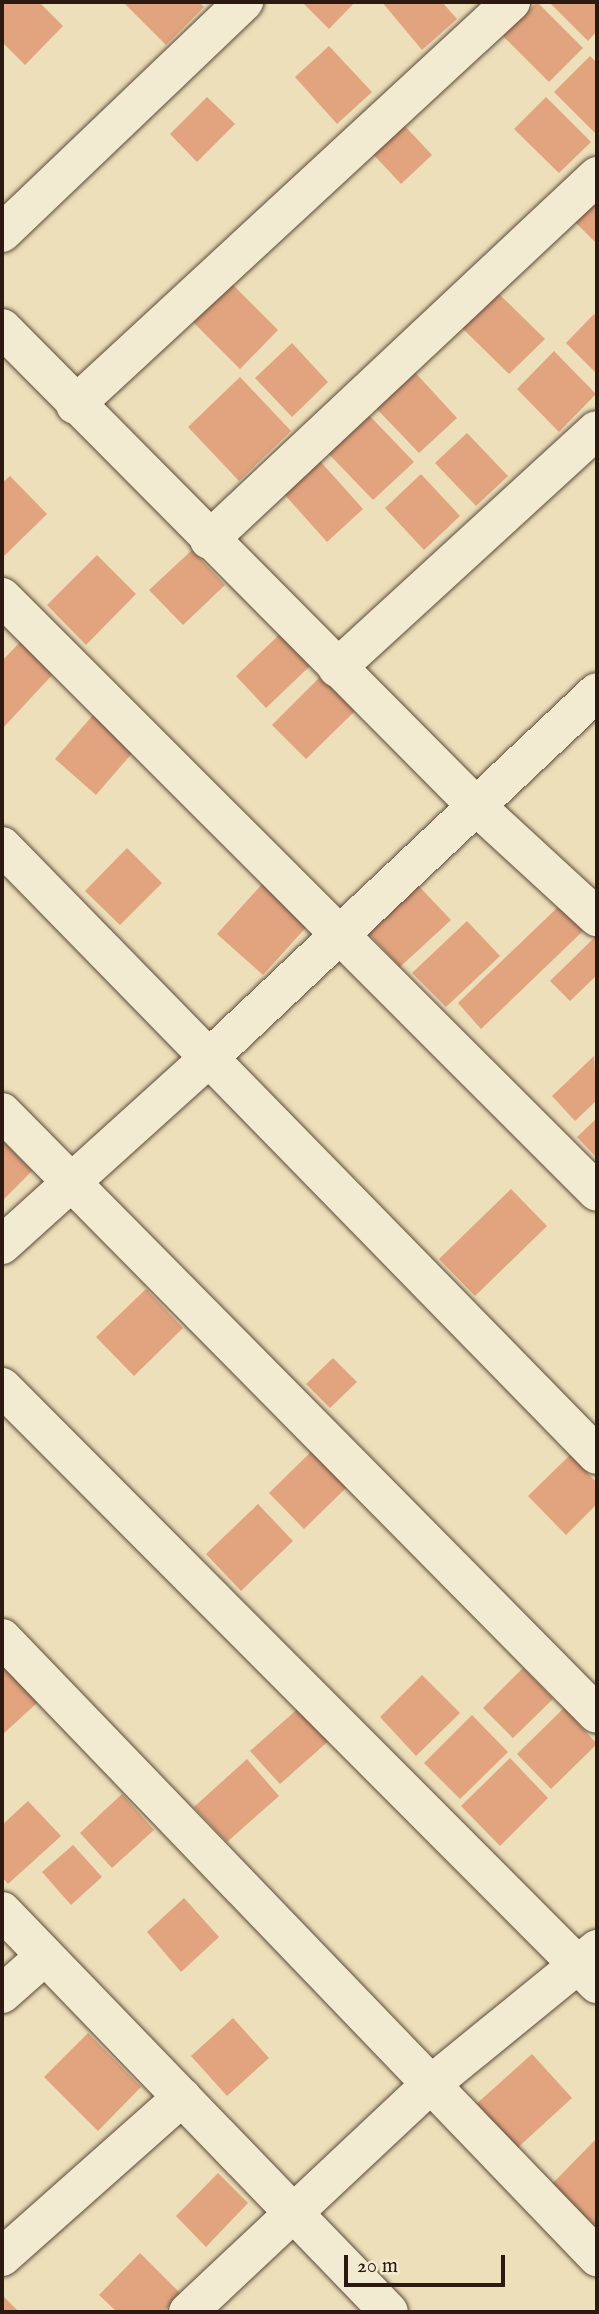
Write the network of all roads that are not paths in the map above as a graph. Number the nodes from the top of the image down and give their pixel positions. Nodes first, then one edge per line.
1 (244, 2) edge
2 (512, 2) edge
3 (597, 176) edge
4 (2, 233) edge
5 (2, 328) edge
6 (75, 405) junction
7 (597, 430) edge
8 (209, 540) junction
9 (2, 597) edge
10 (337, 668) junction
11 (597, 692) edge
12 (475, 805) junction
13 (2, 846) edge
14 (597, 917) edge
15 (336, 934) junction
16 (209, 1058) junction
17 (2, 1112) edge
18 (70, 1181) junction
19 (597, 1192) edge
20 (2, 1245) edge
21 (2, 1387) edge
22 (597, 1455) edge
23 (2, 1638) edge
24 (597, 1714) edge
25 (2, 1911) edge
26 (45, 1956) junction
27 (592, 1966) edge
28 (2, 1994) edge
29 (429, 2086) junction
30 (181, 2097) junction
31 (295, 2214) junction
32 (597, 2257) edge
33 (2, 2258) edge
34 (188, 2312) edge
35 (389, 2312) edge

1 - 4 street
2 - 6 street
3 - 8 street
5 - 6 street
6 - 8 street
7 - 10 street
8 - 10 street
9 - 15 street
10 - 12 street
11 - 12 street
12 - 14 street
12 - 15 street
13 - 16 street
15 - 16 street
15 - 19 street
16 - 18 street
16 - 22 street
17 - 18 street
18 - 20 street
18 - 24 street
21 - 27 street
23 - 29 street
25 - 26 street
26 - 28 street
26 - 30 street
27 - 29 street
29 - 31 street
29 - 32 street
30 - 31 street
30 - 33 street
31 - 34 street
31 - 35 street

